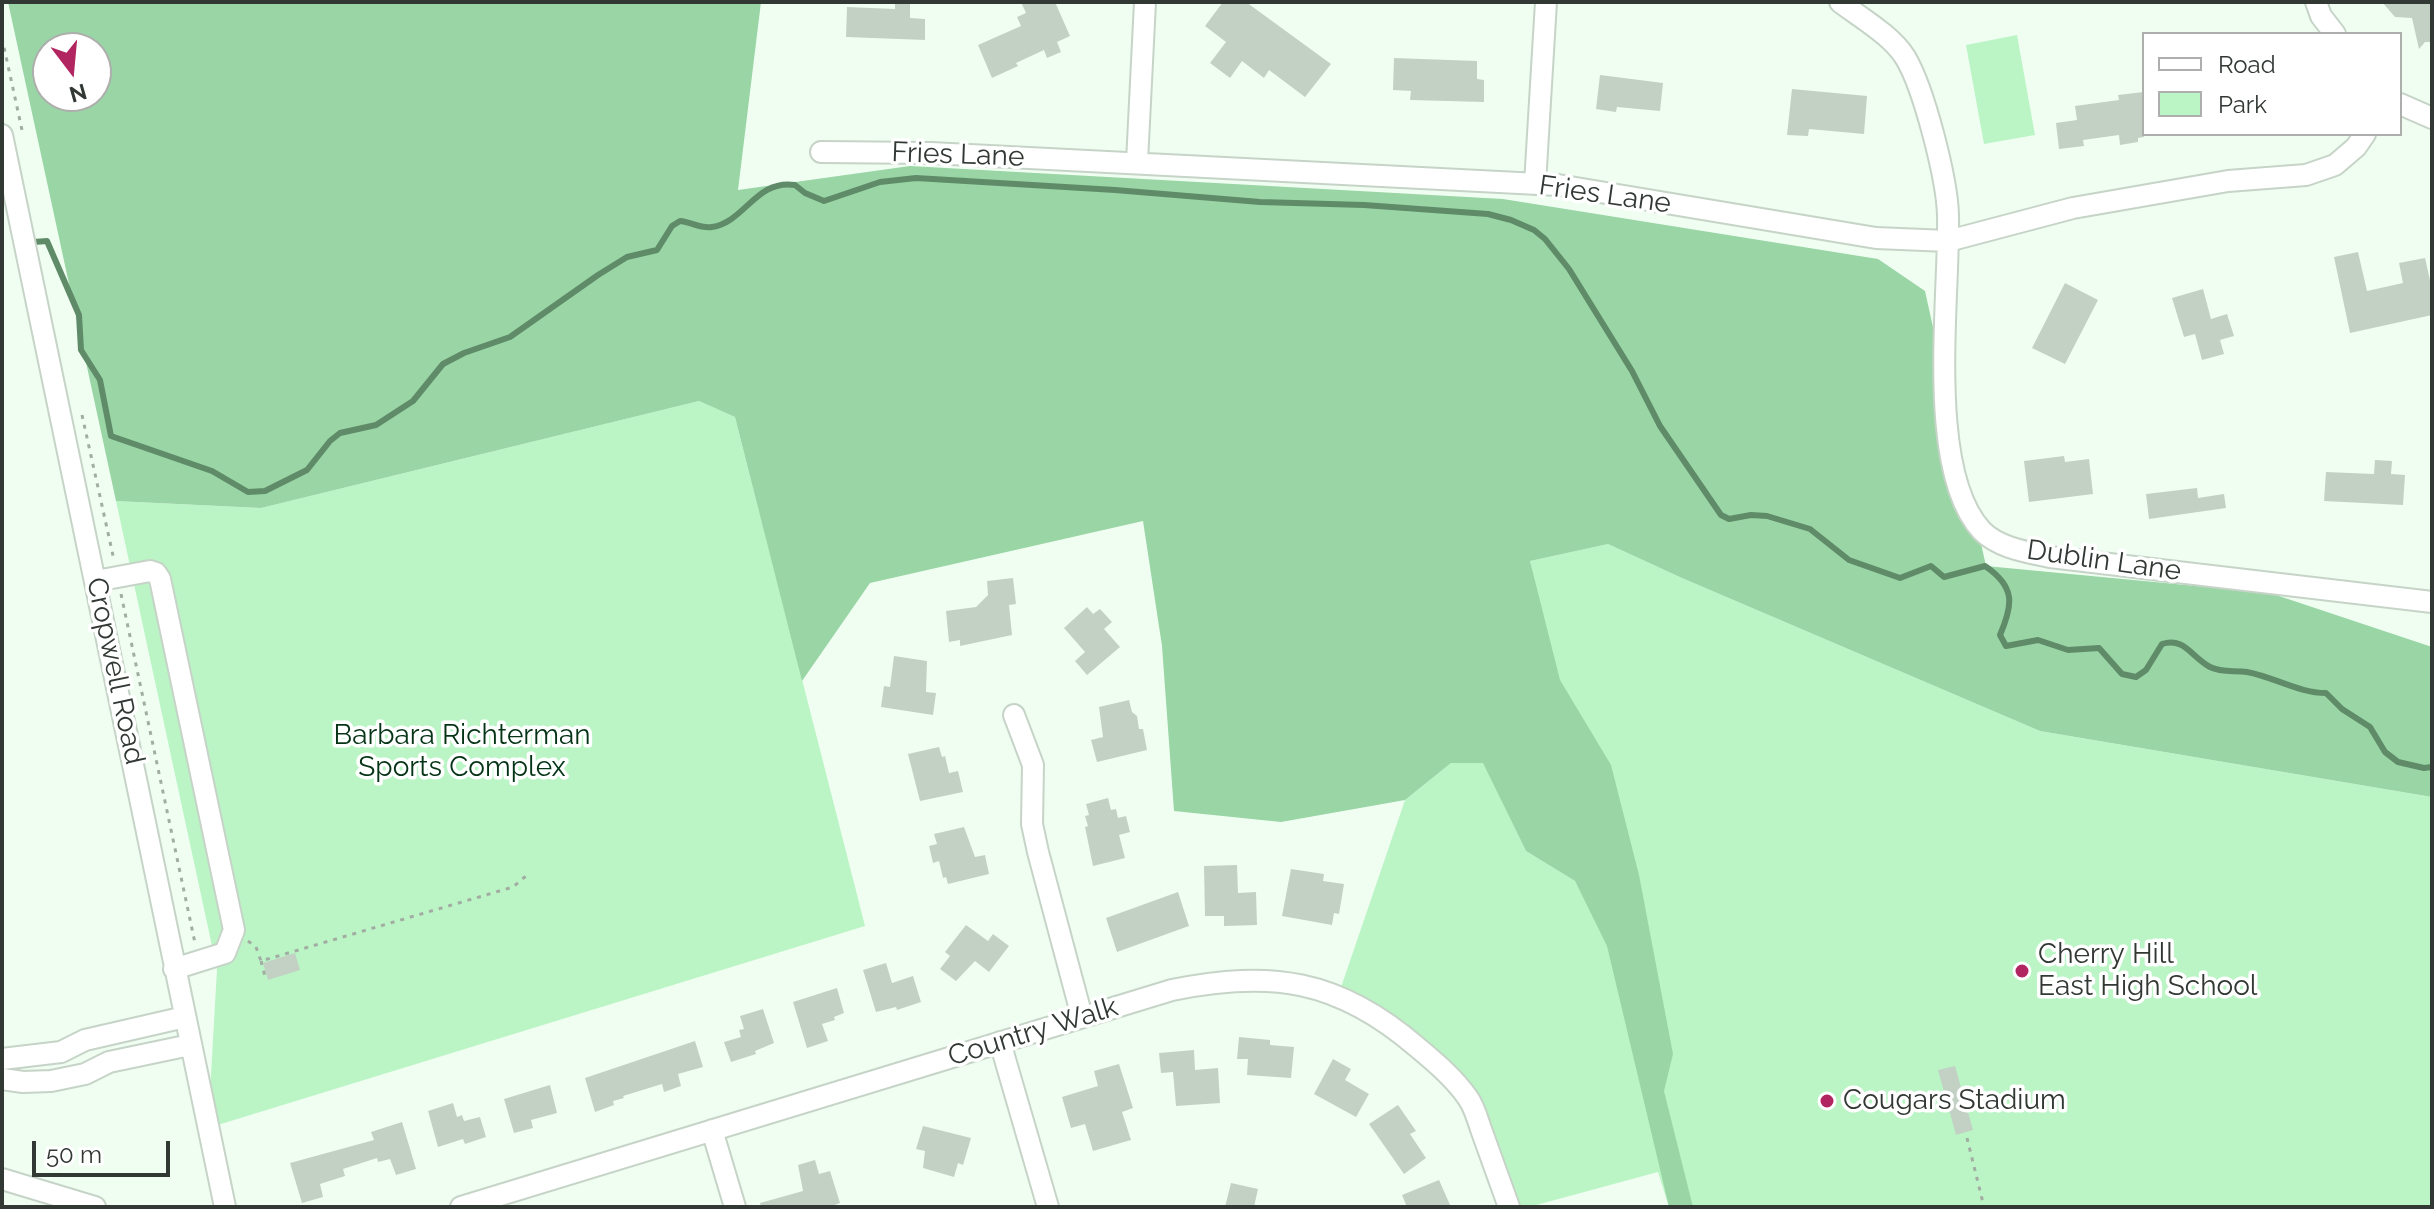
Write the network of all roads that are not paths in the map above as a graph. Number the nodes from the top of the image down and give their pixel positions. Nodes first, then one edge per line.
1 (1145, 2) edge
2 (1546, 2) edge
3 (1840, 2) edge
4 (2316, 2) edge
5 (2333, 32) edge
6 (2402, 105) edge
7 (2432, 118) edge
8 (2, 135) edge
9 (2364, 136) edge
10 (821, 152) dead end
11 (1137, 162) junction
12 (1535, 184) junction
13 (1948, 241) junction
14 (96, 581) junction
15 (2432, 602) edge
16 (1014, 715) dead end
17 (174, 969) junction
18 (185, 1017) junction
19 (1082, 1017) junction
20 (1000, 1042) junction
21 (190, 1045) junction
22 (2, 1059) edge
23 (2, 1079) edge
24 (712, 1130) junction
25 (2, 1179) edge
26 (95, 1207) edge
27 (225, 1207) edge
28 (461, 1207) edge
29 (735, 1207) edge
30 (1048, 1207) edge
31 (1509, 1207) edge

1 - 11 street
2 - 12 street
3 - 13 street, Dublin Lane
4 - 5 street
6 - 7 street
8 - 14 street, Cropwell Road
9 - 13 street, Fries Lane
10 - 11 street, Fries Lane
11 - 12 street, Fries Lane
12 - 13 street, Fries Lane
13 - 15 street, Dublin Lane
14 - 17 street, Cropwell Road
14 - 17 street
16 - 19 street
17 - 18 street, Cropwell Road
18 - 21 street, Cropwell Road
18 - 22 street
19 - 20 street, Country Walk
19 - 31 street, Country Walk
20 - 24 street, Country Walk
20 - 30 street
21 - 23 street
21 - 27 street, Cropwell Road
24 - 28 street, Country Walk
24 - 29 street
25 - 26 street

